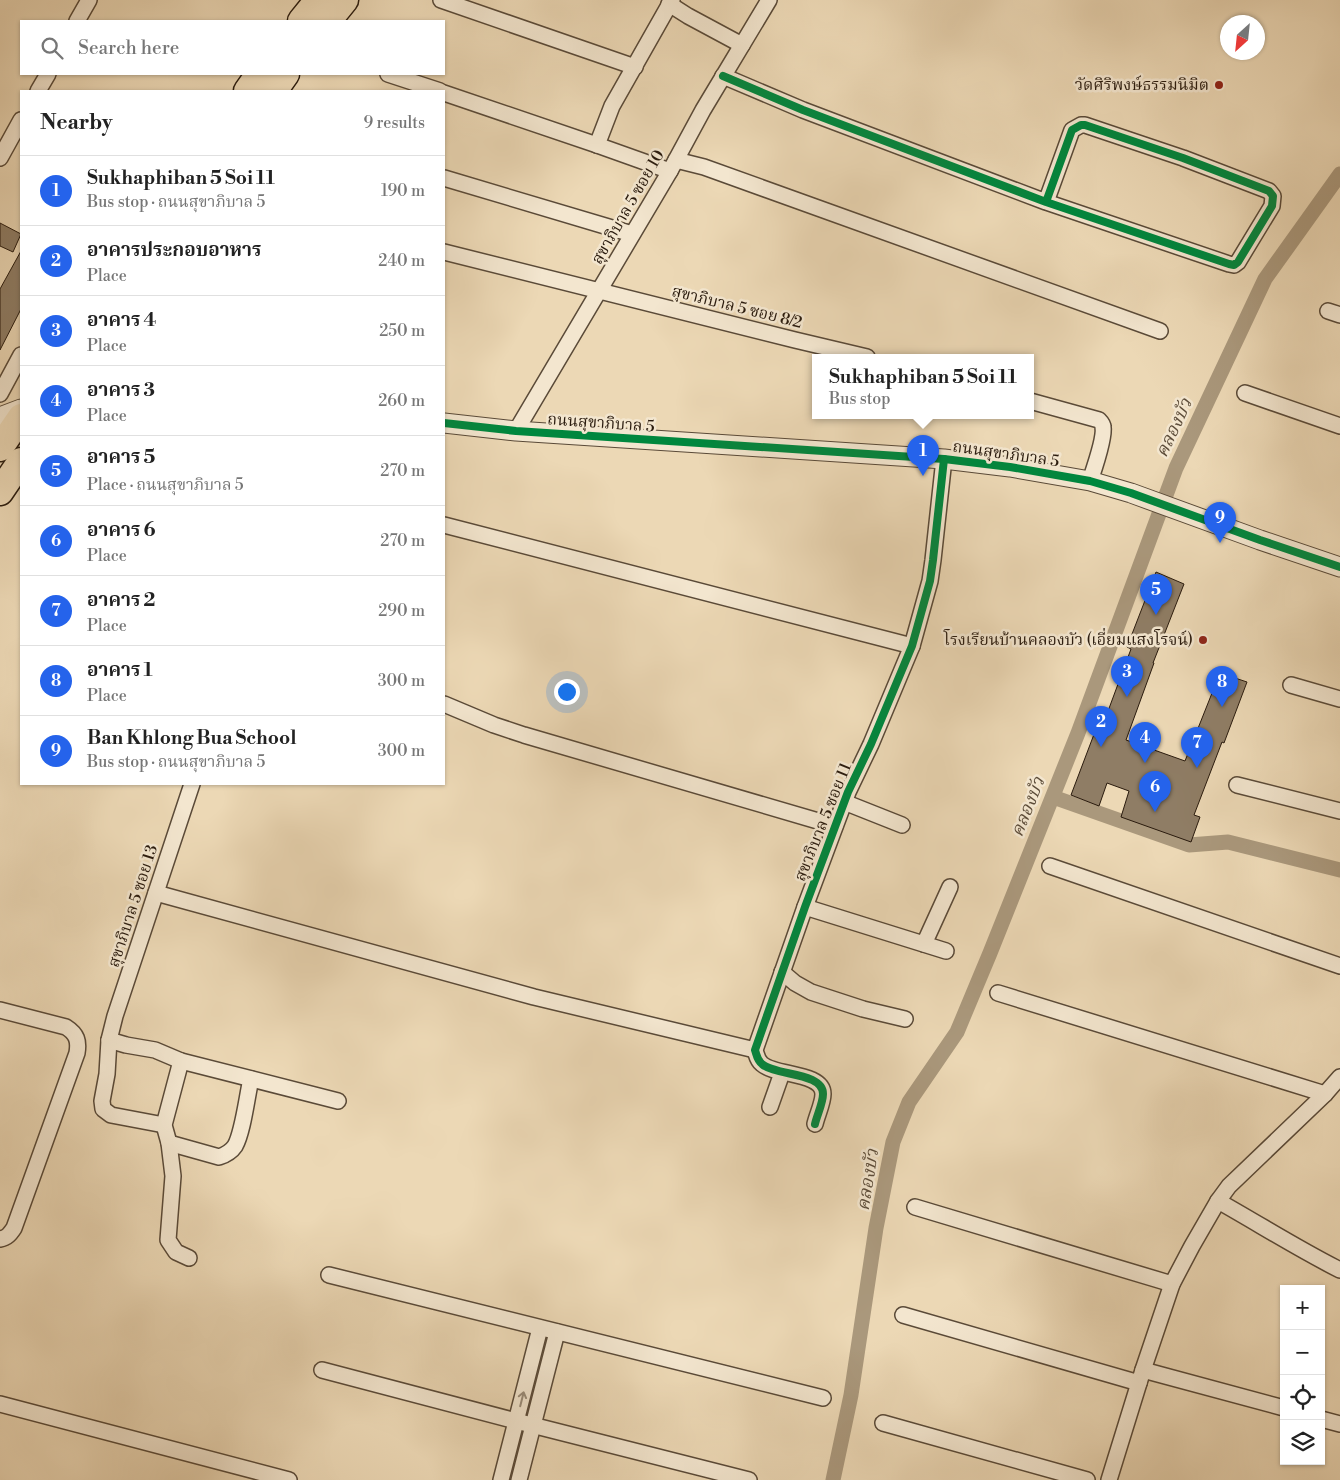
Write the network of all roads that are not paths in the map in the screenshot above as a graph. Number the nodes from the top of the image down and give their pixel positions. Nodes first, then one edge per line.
1 (89, 0) edge
2 (318, 0) edge
3 (345, 0) edge
4 (441, 0) edge
5 (769, 0) edge
6 (671, 2) edge
7 (78, 20) edge
8 (301, 20) edge
9 (329, 20) edge
10 (742, 45) junction
11 (634, 67) junction
12 (47, 75) edge
13 (258, 75) edge
14 (285, 75) edge
15 (391, 75) edge
16 (723, 76) junction
17 (39, 90) edge
18 (248, 90) edge
19 (275, 90) edge
20 (437, 90) edge
21 (445, 93) edge
22 (20, 122) edge
23 (597, 145) junction
24 (0, 158) edge
25 (673, 166) junction
26 (445, 178) edge
27 (1046, 202) junction
28 (632, 234) junction
29 (445, 252) edge
30 (599, 290) junction
31 (1160, 331) dead end
32 (854, 354) edge
33 (20, 357) edge
34 (1245, 393) dead end
35 (0, 394) edge
36 (1034, 402) edge
37 (20, 409) edge
38 (0, 417) edge
39 (20, 418) edge
40 (445, 423) edge
41 (1340, 426) edge
42 (516, 431) junction
43 (0, 448) edge
44 (944, 459) junction
45 (20, 462) edge
46 (1090, 481) junction
47 (0, 492) edge
48 (445, 526) edge
49 (1340, 567) edge
50 (912, 646) junction
51 (1291, 685) dead end
52 (1340, 699) edge
53 (445, 704) edge
54 (192, 785) edge
55 (1237, 785) dead end
56 (844, 802) junction
57 (1340, 811) edge
58 (902, 825) dead end
59 (836, 826) junction
60 (1050, 866) dead end
61 (950, 887) dead end
62 (156, 893) junction
63 (805, 907) junction
64 (924, 944) junction
65 (946, 951) dead end
66 (1340, 966) edge
67 (782, 972) junction
68 (998, 993) dead end
69 (0, 1010) edge
70 (905, 1019) dead end
71 (109, 1040) junction
72 (755, 1050) junction
73 (181, 1061) junction
74 (782, 1073) junction
75 (1340, 1077) edge
76 (251, 1079) junction
77 (1325, 1094) junction
78 (338, 1101) dead end
79 (770, 1107) dead end
80 (815, 1124) dead end
81 (164, 1125) junction
82 (169, 1143) junction
83 (1218, 1201) junction
84 (915, 1207) dead end
85 (0, 1239) edge
86 (189, 1258) dead end
87 (1340, 1270) edge
88 (329, 1276) dead end
89 (1172, 1284) junction
90 (903, 1315) dead end
91 (540, 1328) junction
92 (558, 1332) junction
93 (322, 1370) dead end
94 (1141, 1376) junction
95 (823, 1398) dead end
96 (0, 1404) edge
97 (1280, 1407) edge
98 (1325, 1420) edge
99 (516, 1421) junction
100 (883, 1422) dead end
101 (1340, 1424) edge
102 (533, 1425) junction
103 (289, 1480) edge
104 (500, 1480) edge
105 (518, 1480) edge
106 (750, 1480) edge
107 (1087, 1480) edge
108 (1109, 1480) edge

1 - 7 street
2 - 8 highway
3 - 9 highway
4 - 11 street
5 - 10 street, สุขาภิบาล 5 ซอย 10
6 - 10 street
6 - 11 street
10 - 16 street, สุขาภิบาล 5 ซอย 10
11 - 23 street
12 - 17 street
13 - 18 highway
14 - 19 highway
15 - 20 street
16 - 25 street, สุขาภิบาล 5 ซอย 10
16 - 27 street
21 - 23 street
22 - 24 street
23 - 25 street
25 - 28 street, สุขาภิบาล 5 ซอย 10
25 - 31 street
26 - 28 street
27 - 27 street
28 - 30 street, สุขาภิบาล 5 ซอย 10
29 - 30 street, สุขาภิบาล 5 ซอย 8/2
30 - 32 street, สุขาภิบาล 5 ซอย 8/2
30 - 42 street, สุขาภิบาล 5 ซอย 10
33 - 35 street
34 - 41 street
36 - 46 street
37 - 38 street
39 - 43 highway
40 - 42 street, ถนนสุขาภิบาล 5
42 - 44 street, ถนนสุขาภิบาล 5
44 - 46 street, ถนนสุขาภิบาล 5
44 - 50 street, สุขาภิบาล 5 ซอย 11
45 - 47 highway
46 - 49 street, ถนนสุขาภิบาล 5
48 - 50 street
50 - 56 street, สุขาภิบาล 5 ซอย 11
51 - 52 street
53 - 59 street
54 - 62 street, สุขาภิบาล 5 ซอย 13
55 - 57 street
56 - 58 street
56 - 59 street, สุขาภิบาล 5 ซอย 11
59 - 63 street, สุขาภิบาล 5 ซอย 11
60 - 66 street
61 - 64 street
62 - 71 street, สุขาภิบาล 5 ซอย 13
62 - 72 street
63 - 64 street
63 - 67 street, สุขาภิบาล 5 ซอย 11
64 - 65 street
67 - 70 street
67 - 72 street, สุขาภิบาล 5 ซอย 11
68 - 77 street
69 - 85 street
71 - 73 street
71 - 81 street, สุขาภิบาล 5 ซอย 13
72 - 74 street
73 - 76 street
73 - 81 street
74 - 79 street
74 - 80 street
75 - 77 street
76 - 78 street
76 - 82 street
77 - 83 street
81 - 82 street
82 - 86 street
83 - 87 street
83 - 89 street
84 - 89 street
88 - 91 street
89 - 94 street
90 - 94 street
91 - 92 street
99 -> 91 street
92 - 95 street
92 - 102 street
93 - 99 street
94 - 97 street
94 - 108 street
96 - 103 street
98 - 101 street
99 - 102 street
99 - 104 street
100 - 107 street
102 - 105 street
102 - 106 street

